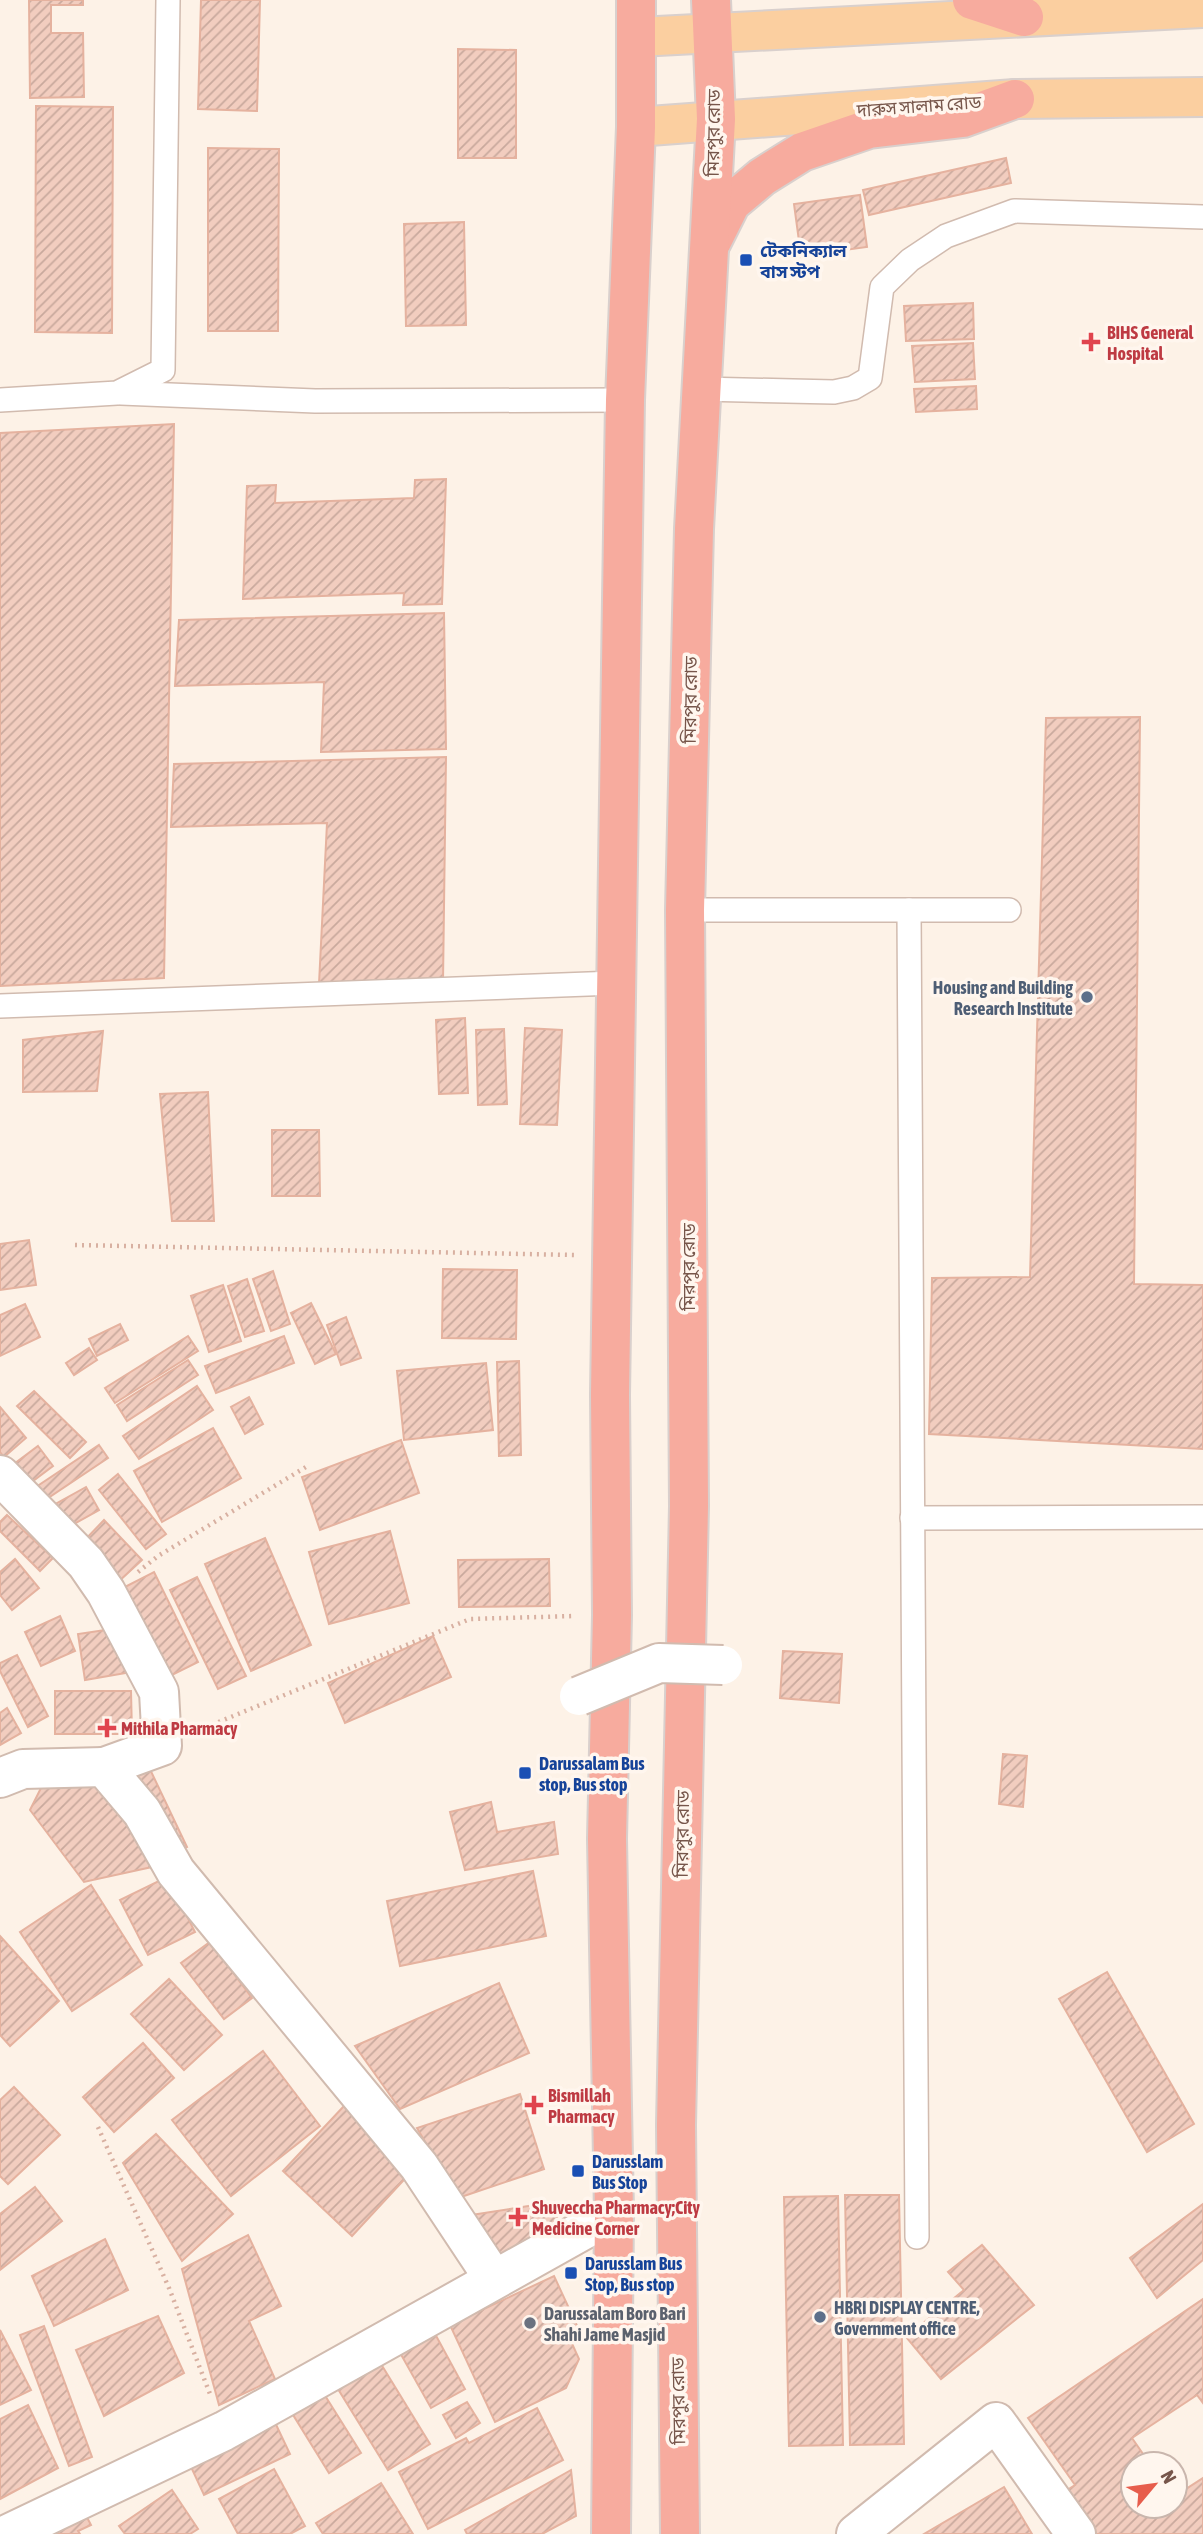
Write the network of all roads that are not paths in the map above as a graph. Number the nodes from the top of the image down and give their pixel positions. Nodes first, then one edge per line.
1 (168, 0) edge
2 (972, 0) edge
3 (1203, 8) edge
4 (1024, 17) junction
5 (711, 18) edge
6 (637, 19) edge
7 (1203, 97) edge
8 (1016, 99) junction
9 (716, 119) junction
10 (636, 127) junction
11 (1203, 217) edge
12 (708, 250) junction
13 (701, 390) junction
14 (117, 393) junction
15 (0, 400) edge
16 (625, 400) junction
17 (685, 910) junction
18 (909, 910) junction
19 (1009, 910) dead end
20 (615, 983) junction
21 (0, 1006) edge
22 (0, 1475) edge
23 (1203, 1517) edge
24 (912, 1518) junction
25 (723, 1665) dead end
26 (579, 1696) dead end
27 (104, 1767) junction
28 (0, 1778) edge
29 (614, 2213) junction
30 (917, 2237) dead end
31 (494, 2279) junction
32 (8, 2534) edge
33 (611, 2534) edge
34 (680, 2534) edge
35 (856, 2534) edge
36 (1076, 2534) edge

1 - 14 lane
2 - 4 highway
3 - 4 main road
4 - 5 main road
5 - 6 main road
5 - 9 highway, মিরপুর রোড
6 - 10 highway
7 - 8 main road, দারুস সালাম রোড
8 - 9 main road, দারুস সালাম রোড
8 - 12 highway
9 - 10 main road, দারুস সালাম রোড
9 - 12 highway, মিরপুর রোড
10 - 16 highway
11 - 13 lane
12 - 13 highway, মিরপুর রোড
13 - 17 highway, মিরপুর রোড
14 - 15 lane
14 - 16 lane
16 - 20 highway
17 - 18 lane
17 - 34 highway, মিরপুর রোড
18 - 19 lane
18 - 24 lane
20 - 21 lane
20 - 29 highway
22 - 27 street
23 - 24 lane
24 - 30 lane
25 - 26 street, bridge
27 - 28 street
27 - 31 street
29 - 31 street
29 - 33 highway
31 - 32 street
35 - 36 street

